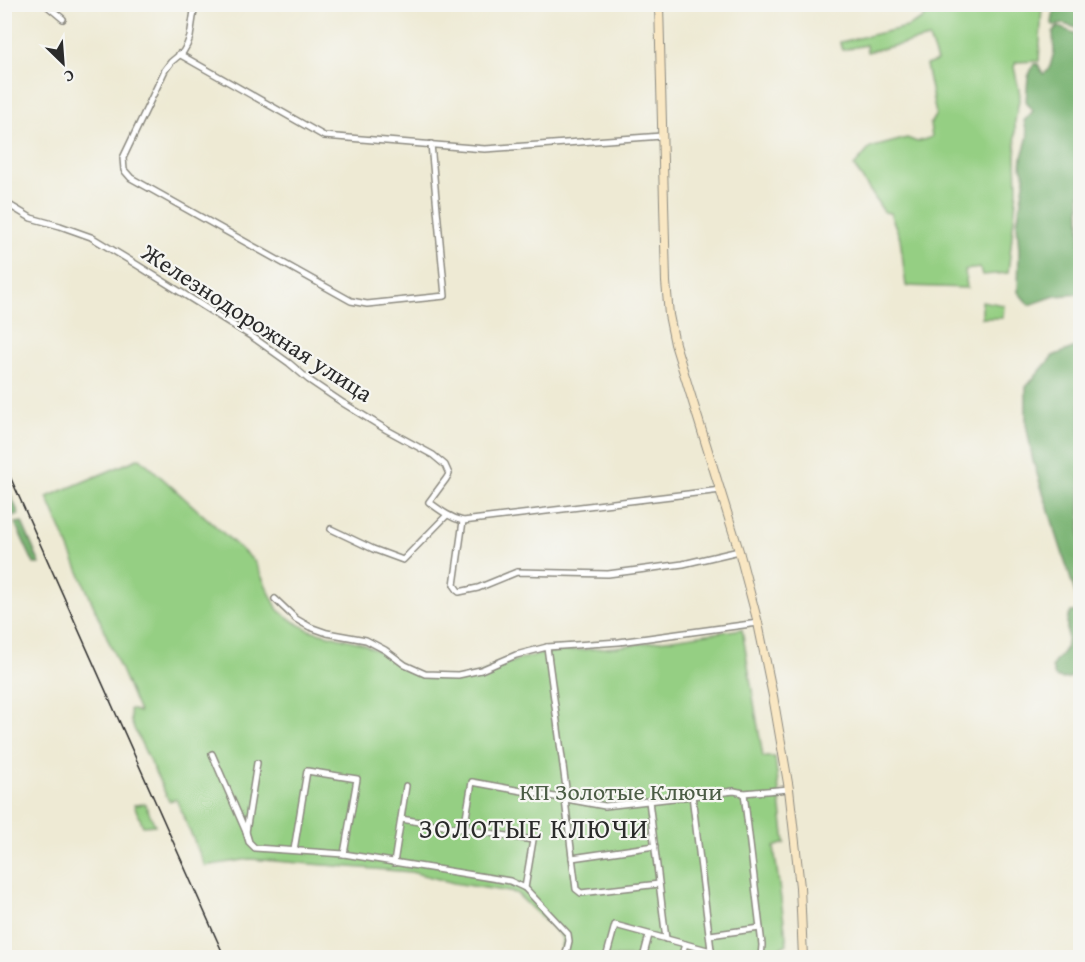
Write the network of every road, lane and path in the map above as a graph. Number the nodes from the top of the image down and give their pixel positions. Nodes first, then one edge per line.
1 (45, 4) edge
2 (195, 4) edge
3 (659, 4) edge
4 (63, 19) dead end
5 (179, 54) junction
6 (662, 136) junction
7 (430, 144) junction
8 (4, 202) edge
9 (721, 490) junction
10 (447, 515) junction
11 (463, 521) junction
12 (330, 529) dead end
13 (739, 551) junction
14 (275, 599) dead end
15 (758, 623) junction
16 (547, 647) junction
17 (212, 754) dead end
18 (257, 763) dead end
19 (406, 786) dead end
20 (789, 789) junction
21 (744, 793) junction
22 (692, 795) junction
23 (565, 800) junction
24 (649, 801) junction
25 (401, 819) junction
26 (464, 829) junction
27 (246, 832) junction
28 (655, 846) junction
29 (294, 850) junction
30 (344, 854) junction
31 (573, 858) junction
32 (394, 863) junction
33 (659, 884) junction
34 (525, 888) junction
35 (760, 928) junction
36 (649, 935) junction
37 (710, 935) junction
38 (666, 939) junction
39 (685, 944) junction
40 (712, 954) edge
41 (565, 957) edge
42 (606, 957) edge
43 (643, 957) edge
44 (681, 957) edge
45 (760, 957) edge
46 (804, 957) edge

1 - 4 street
2 - 5 street
3 - 6 street
5 - 7 street
5 - 7 street
6 - 7 street
6 - 9 street
8 - 10 street, Железнодорожная улица
9 - 11 street
9 - 13 street
10 - 11 street
10 - 12 street
11 - 13 street
13 - 15 street
14 - 16 street
15 - 16 street
15 - 20 street
16 - 23 street
17 - 27 street
18 - 27 street
19 - 25 street
20 - 21 street
20 - 46 street
21 - 22 street
21 - 35 street
22 - 24 street
22 - 37 street
23 - 24 street
23 - 26 street
23 - 31 street
24 - 28 street
25 - 26 street
25 - 32 street
26 - 34 street
27 - 29 street
28 - 31 street
28 - 33 street
29 - 30 street
29 - 30 street
30 - 32 street
31 - 33 street
32 - 34 street
33 - 38 street
34 - 41 street
35 - 37 street
35 - 45 street
36 - 38 street
36 - 42 street
36 - 43 street
37 - 40 street
38 - 39 street
39 - 40 street
39 - 44 street

